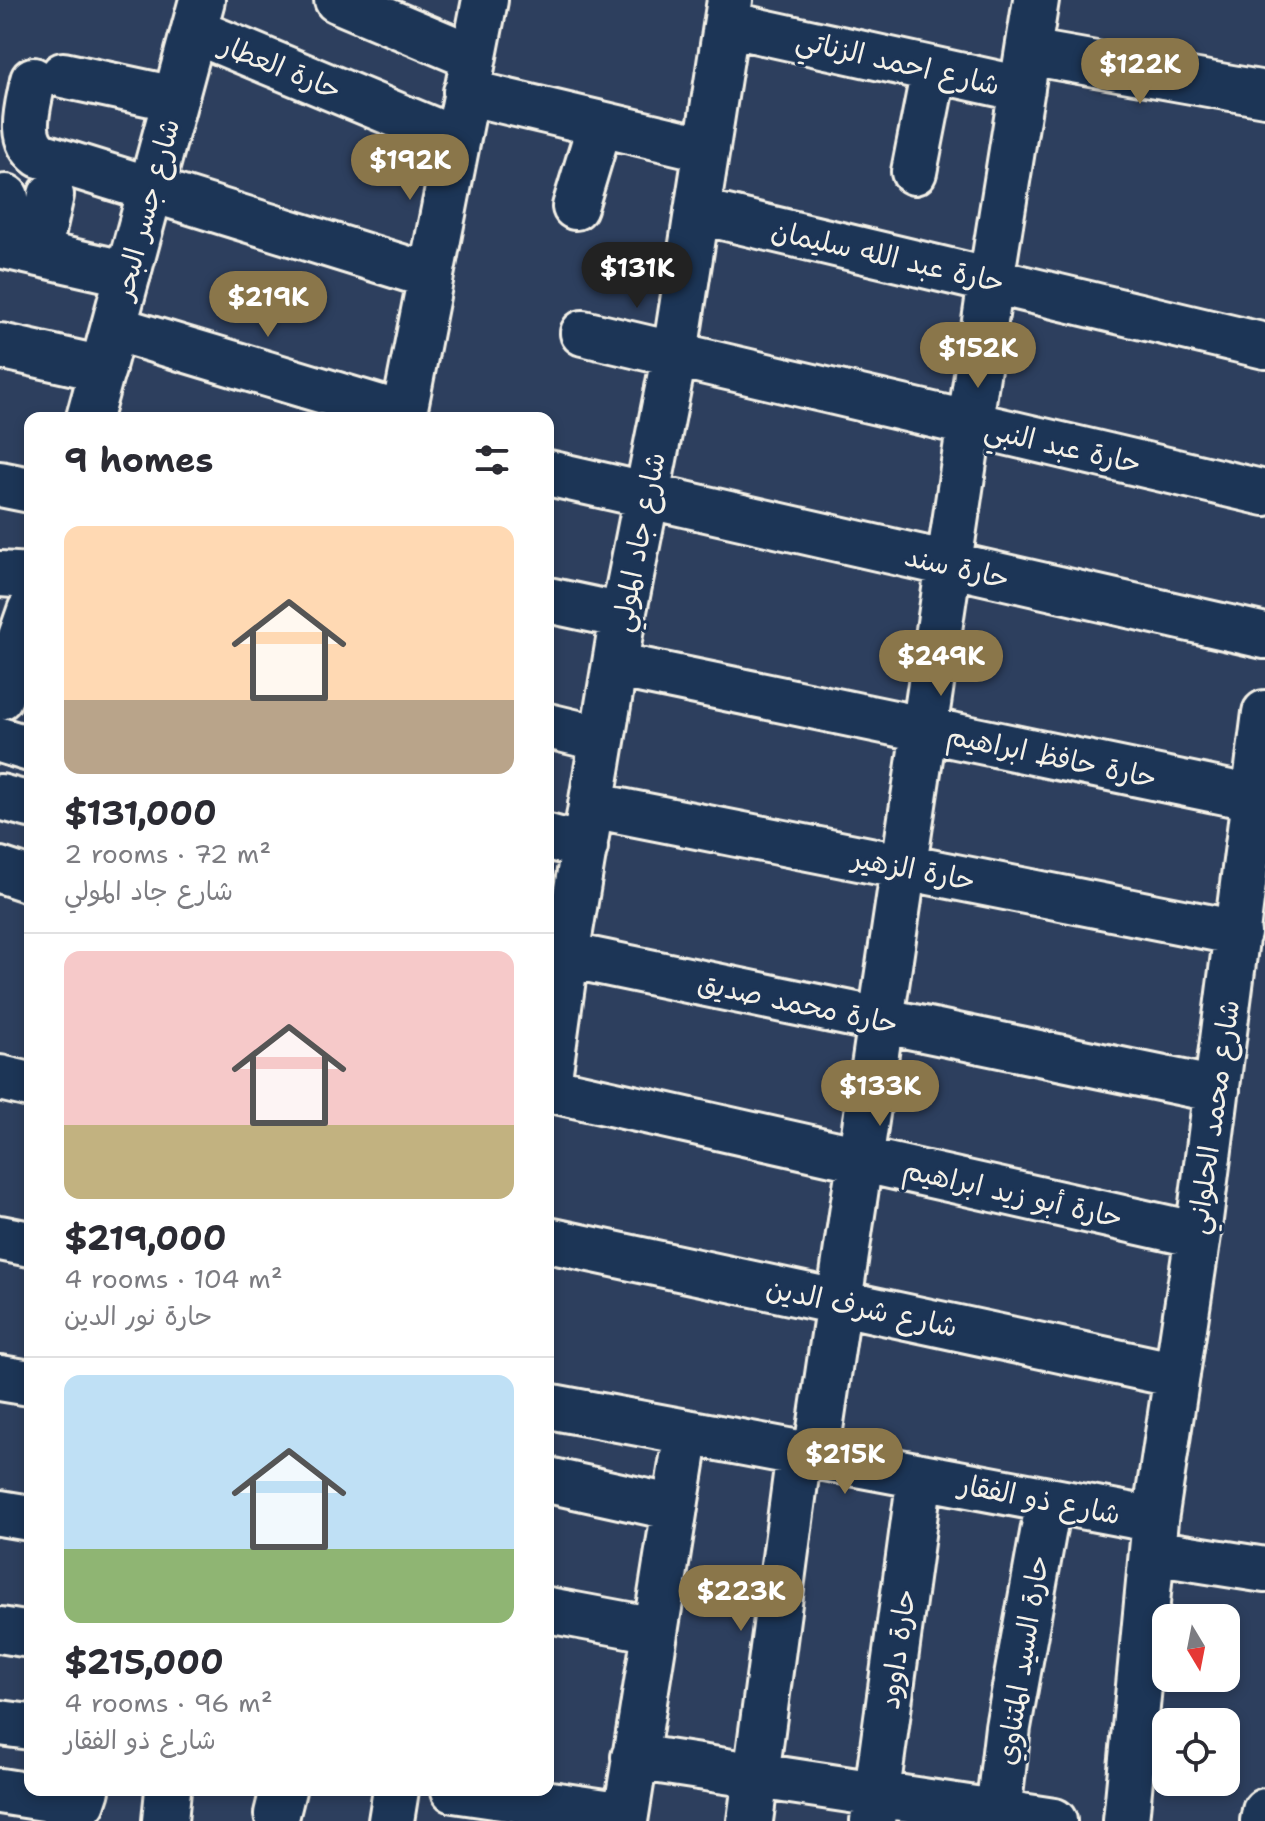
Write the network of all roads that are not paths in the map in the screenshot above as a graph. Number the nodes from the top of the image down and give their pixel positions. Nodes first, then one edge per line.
1 (337, 0) edge
2 (485, 0) edge
3 (1036, 0) edge
4 (728, 12) edge
5 (198, 15) edge
6 (934, 70) junction
7 (1025, 71) junction
8 (470, 75) junction
9 (1265, 94) edge
10 (175, 99) junction
11 (600, 124) junction
12 (457, 140) junction
13 (707, 149) junction
14 (914, 172) dead end
15 (151, 189) junction
16 (51, 195) dead end
17 (575, 207) dead end
18 (697, 211) junction
19 (19, 249) edge
20 (128, 274) junction
21 (430, 276) junction
22 (991, 281) junction
23 (583, 333) dead end
24 (0, 346) edge
25 (1265, 346) edge
26 (108, 348) junction
27 (675, 353) junction
28 (91, 412) edge
29 (386, 412) edge
30 (404, 412) edge
31 (972, 424) junction
32 (554, 474) edge
33 (0, 484) edge
34 (24, 489) edge
35 (1265, 493) edge
36 (648, 498) junction
37 (949, 565) junction
38 (0, 574) edge
39 (24, 576) edge
40 (554, 601) edge
41 (623, 616) junction
42 (24, 635) edge
43 (1265, 636) edge
44 (615, 665) junction
45 (14, 675) edge
46 (1265, 713) edge
47 (554, 727) edge
48 (924, 729) junction
49 (602, 739) junction
50 (0, 740) edge
51 (24, 747) edge
52 (0, 797) edge
53 (1254, 798) junction
54 (24, 803) edge
55 (575, 830) edge
56 (904, 867) junction
57 (0, 870) edge
58 (24, 878) edge
59 (1248, 914) edge
60 (561, 945) edge
61 (554, 1017) edge
62 (881, 1020) junction
63 (554, 1070) edge
64 (0, 1078) edge
65 (24, 1084) edge
66 (1217, 1090) junction
67 (860, 1158) junction
68 (1198, 1235) junction
69 (0, 1238) edge
70 (554, 1241) edge
71 (24, 1243) edge
72 (838, 1302) junction
73 (1177, 1375) junction
74 (0, 1378) edge
75 (24, 1382) edge
76 (554, 1407) edge
77 (687, 1432) junction
78 (808, 1455) junction
79 (920, 1476) junction
80 (554, 1481) edge
81 (1049, 1500) junction
82 (675, 1508) junction
83 (0, 1513) edge
84 (24, 1517) edge
85 (1154, 1536) junction
86 (1265, 1570) edge
87 (554, 1611) edge
88 (0, 1630) edge
89 (655, 1630) junction
90 (24, 1634) edge
91 (0, 1723) edge
92 (24, 1726) edge
93 (634, 1757) junction
94 (756, 1776) junction
95 (0, 1791) edge
96 (24, 1795) edge
97 (32, 1796) edge
98 (85, 1796) edge
99 (167, 1796) edge
100 (395, 1796) edge
101 (437, 1796) edge
102 (482, 1796) edge
103 (509, 1802) edge
104 (875, 1807) edge
105 (1265, 1811) edge
106 (998, 1817) edge
107 (625, 1818) edge
108 (165, 1821) edge
109 (391, 1821) edge
110 (433, 1821) edge
111 (750, 1821) edge
112 (1054, 1821) edge
113 (1126, 1821) edge
114 (1263, 1821) edge

1 - 8 street
2 - 8 street
3 - 7 street
4 - 6 street, شارع احمد الزناتي
4 - 13 street, شارع جاد المولي
5 - 10 street, شارع جسر البحر
5 - 12 street, حارة العطار
6 - 7 street, شارع احمد الزناتي
6 - 14 street
7 - 9 street, شارع احمد الزناتي
7 - 22 street
8 - 11 street
8 - 12 street
10 - 15 street, شارع جسر البحر
10 - 15 street
11 - 13 street
11 - 17 street
12 - 21 street
13 - 18 street, شارع جاد المولي
15 - 20 street, شارع جسر البحر
15 - 21 street
16 - 19 street
18 - 22 street, حارة عبد الله سليمان
18 - 27 street, شارع جاد المولي
19 - 20 street
20 - 26 street, شارع جسر البحر
21 - 30 street
22 - 25 street, حارة عبد الله سليمان
22 - 31 street
23 - 27 street, حارة عبد النبي
24 - 26 street
26 - 28 street, شارع جسر البحر
26 - 29 street
27 - 31 street, حارة عبد النبي
27 - 36 street, شارع جاد المولي
31 - 35 street, حارة عبد النبي
31 - 37 street
32 - 36 street, حارة سند
33 - 34 street
36 - 37 street, حارة سند
36 - 41 street, شارع جاد المولي
37 - 43 street, حارة سند
37 - 48 street
38 - 39 street
40 - 41 street
41 - 44 street, شارع جاد المولي
42 - 45 street
44 - 48 street, حارة حافظ ابراهيم
44 - 49 street, شارع جاد المولي
46 - 53 street, شارع محمد الحلواني
47 - 49 street
48 - 53 street, حارة حافظ ابراهيم
48 - 56 street
49 - 55 street, شارع جاد المولي
50 - 51 street
52 - 54 street
53 - 59 street, شارع محمد الحلواني
55 - 56 street, حارة الزهير
55 - 60 street, شارع جاد المولي
56 - 59 street, حارة الزهير
56 - 62 street
57 - 58 street
59 - 66 street, شارع محمد الحلواني
60 - 61 street, شارع جاد المولي
60 - 62 street, حارة محمد صديق
62 - 66 street, حارة محمد صديق
62 - 67 street
63 - 67 street, حارة أبو زيد ابراهيم
64 - 65 street
66 - 68 street, شارع محمد الحلواني
67 - 68 street, حارة أبو زيد ابراهيم
67 - 72 street
68 - 73 street, شارع محمد الحلواني
69 - 71 street
70 - 72 street, شارع شرف الدين
72 - 73 street, شارع شرف الدين
72 - 78 street
73 - 85 street, شارع محمد الحلواني
74 - 75 street
76 - 77 street, شارع ذو الفقار
77 - 78 street, شارع ذو الفقار
77 - 82 street
78 - 79 street, شارع ذو الفقار
78 - 94 street
79 - 81 street, شارع ذو الفقار
79 - 104 street, حارة داوود
80 - 82 street
81 - 85 street, شارع ذو الفقار
81 - 106 street, حارة السيد المتناوي
82 - 89 street
83 - 84 street
85 - 86 street, شارع ذو الفقار
85 - 113 street, شارع محمد الحلواني
87 - 89 street
88 - 90 street
89 - 93 street
91 - 92 street
93 - 94 street
93 - 107 street
94 - 104 street
94 - 111 street
95 - 96 street
97 - 98 street
99 - 108 street
100 - 109 street
101 - 110 street
102 - 103 street
103 - 107 street
104 - 106 street
105 - 114 street
106 - 112 street

